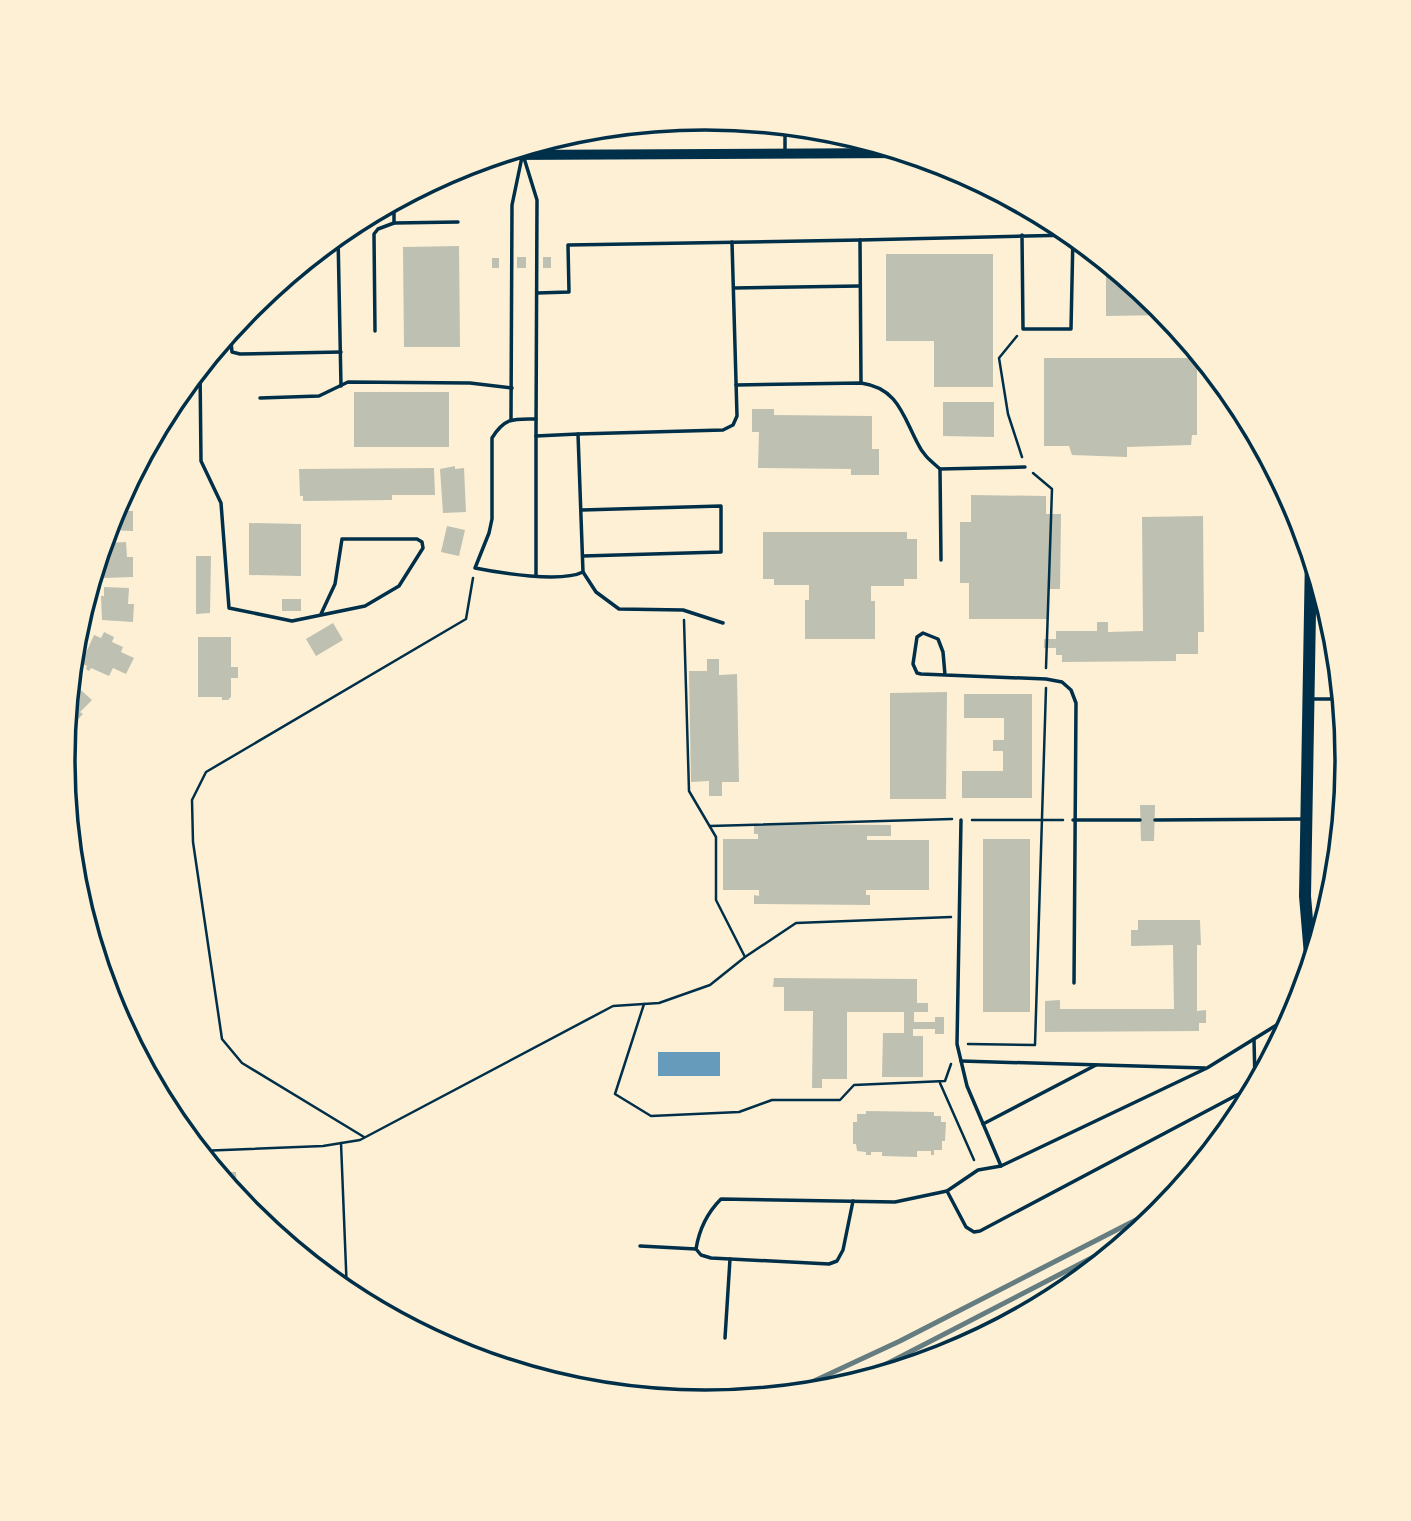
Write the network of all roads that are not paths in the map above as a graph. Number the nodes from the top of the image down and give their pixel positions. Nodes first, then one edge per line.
1 (785, 136) edge
2 (873, 153) edge
3 (785, 154) junction
4 (532, 155) edge
5 (522, 158) edge
6 (524, 158) edge
7 (394, 213) edge
8 (458, 222) dead end
9 (394, 223) junction
10 (1022, 235) junction
11 (1054, 235) edge
12 (860, 240) junction
13 (732, 242) junction
14 (338, 248) edge
15 (1073, 248) edge
16 (860, 286) junction
17 (733, 288) junction
18 (537, 293) junction
19 (375, 331) dead end
20 (231, 346) edge
21 (341, 352) junction
22 (861, 383) junction
23 (200, 384) edge
24 (736, 385) junction
25 (341, 386) junction
26 (512, 388) junction
27 (260, 398) dead end
28 (512, 419) junction
29 (536, 419) junction
30 (578, 434) junction
31 (536, 436) junction
32 (1025, 467) road end
33 (940, 469) junction
34 (581, 510) junction
35 (583, 556) junction
36 (941, 560) dead end
37 (583, 572) junction
38 (536, 575) junction
39 (1311, 586) edge
40 (321, 614) junction
41 (723, 623) dead end
42 (945, 675) junction
43 (1309, 699) junction
44 (1332, 699) edge
45 (1307, 819) junction
46 (961, 820) road end
47 (1073, 820) junction
48 (1140, 820) dead end
49 (1155, 820) dead end
50 (1309, 941) edge
51 (1073, 984) dead end
52 (1278, 1024) edge
53 (1254, 1039) junction
54 (961, 1061) junction
55 (1097, 1065) junction
56 (1207, 1068) junction
57 (1255, 1069) edge
58 (1241, 1093) edge
59 (983, 1124) junction
60 (1001, 1166) junction
61 (947, 1191) junction
62 (853, 1201) junction
63 (639, 1247) dead end
64 (696, 1249) junction
65 (730, 1259) junction
66 (725, 1338) dead end

1 - 3 lane
2 - 3 main road
3 - 4 main road
5 - 26 lane
6 - 18 lane
7 - 9 lane
8 - 9 lane
9 - 19 lane
10 - 11 lane
10 - 12 lane
10 - 15 lane
12 - 13 lane
12 - 16 lane
13 - 17 lane
13 - 18 lane
14 - 21 lane
16 - 17 lane
16 - 22 lane
17 - 24 lane
18 - 29 lane
20 - 21 lane
21 - 25 lane
22 - 24 lane
22 - 33 lane
23 - 40 lane
24 - 30 lane
25 - 26 lane
25 - 27 lane
26 - 28 lane
28 - 29 lane
28 - 38 lane
29 - 31 lane
30 - 31 lane
30 - 34 lane
31 - 38 lane
32 - 33 lane
33 - 36 lane
34 - 35 lane
34 - 35 lane
35 - 37 lane
37 - 38 lane
37 - 41 lane
39 - 43 main road
40 - 40 lane
42 - 42 lane
42 - 47 lane
43 - 44 lane
43 - 45 main road
45 - 49 lane
45 - 50 main road
46 - 54 lane
47 - 48 lane
47 - 51 lane
52 - 53 lane
53 - 56 lane
53 - 57 lane
54 - 55 lane
54 - 59 lane
55 - 56 lane
55 - 59 lane
56 - 60 lane
58 - 61 lane
59 - 60 lane
60 - 61 lane
61 - 62 lane
62 - 64 lane
62 - 65 lane
63 - 64 lane
64 - 65 lane
65 - 66 lane

